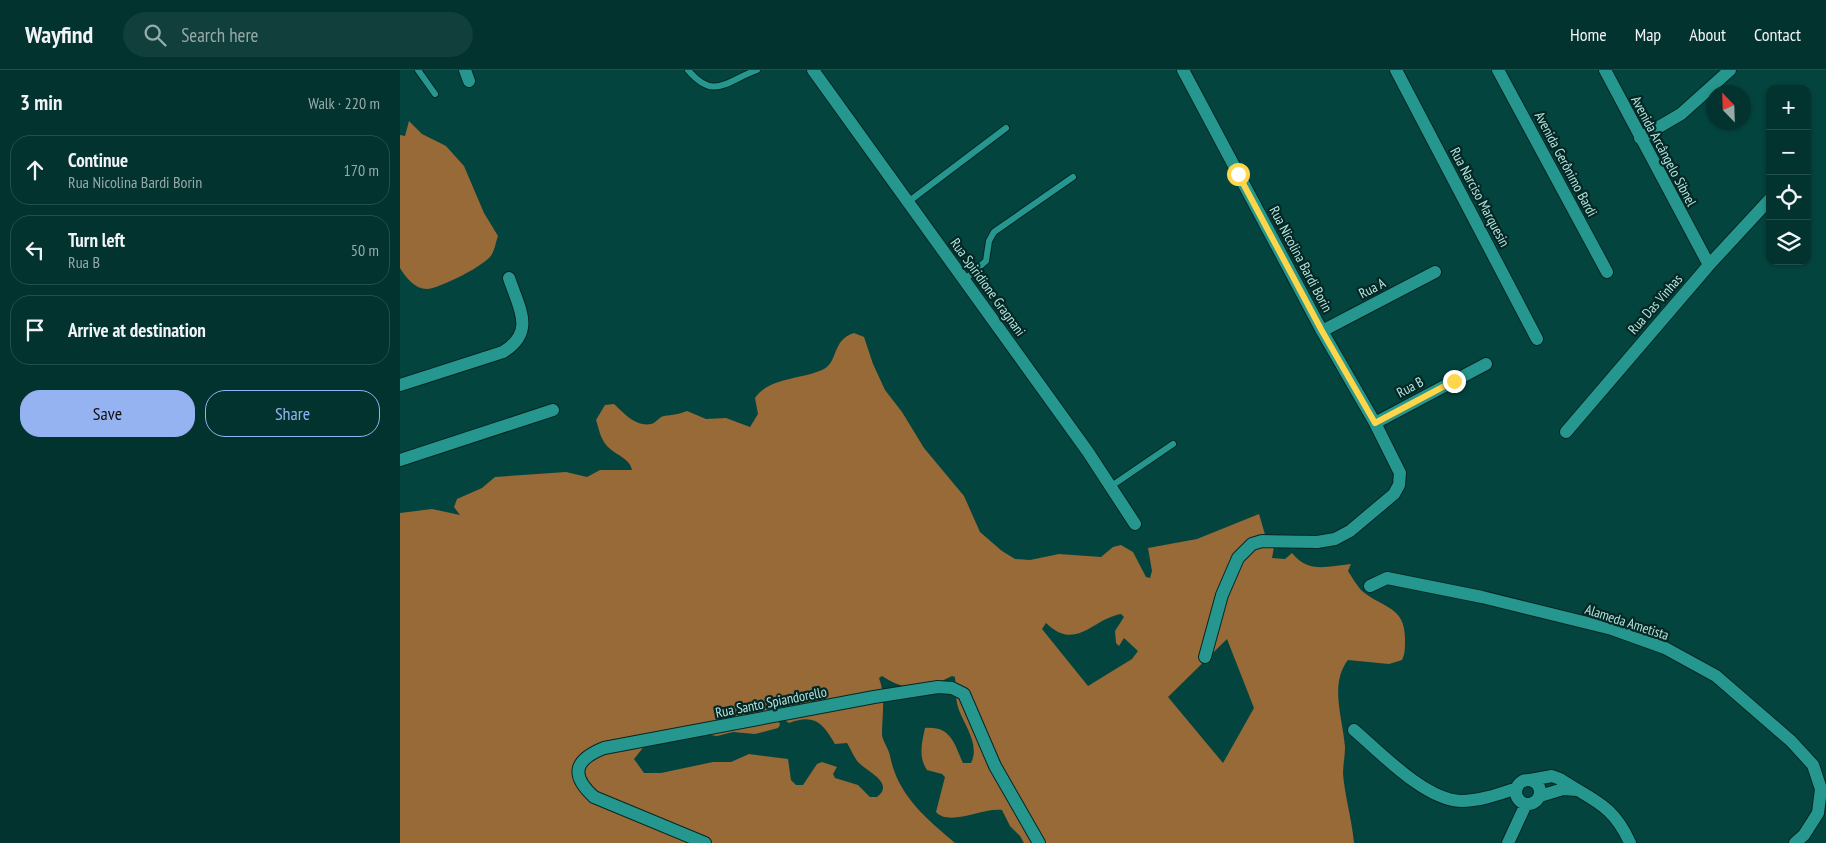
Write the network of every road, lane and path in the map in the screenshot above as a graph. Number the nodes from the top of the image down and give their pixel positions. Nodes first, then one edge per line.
1 (418, 70) edge
2 (688, 70) edge
3 (757, 70) edge
4 (813, 70) edge
5 (1183, 70) edge
6 (1396, 70) edge
7 (1498, 70) edge
8 (1605, 70) edge
9 (1730, 70) edge
10 (435, 94) dead end
11 (1006, 128) dead end
12 (1640, 138) junction
13 (1073, 177) dead end
14 (908, 202) junction
15 (1766, 203) edge
16 (1708, 265) junction
17 (1435, 272) dead end
18 (1607, 272) dead end
19 (509, 278) dead end
20 (964, 280) junction
21 (1322, 331) junction
22 (1537, 339) dead end
23 (1486, 364) dead end
24 (400, 385) edge
25 (553, 410) dead end
26 (1375, 423) junction
27 (1566, 432) dead end
28 (1173, 444) dead end
29 (400, 460) edge
30 (1110, 486) junction
31 (1135, 524) dead end
32 (1370, 586) dead end
33 (1205, 657) dead end
34 (1354, 730) dead end
35 (1530, 780) junction
36 (1517, 788) junction
37 (1577, 790) junction
38 (1540, 796) junction
39 (1526, 804) junction
40 (706, 843) edge
41 (1039, 843) edge
42 (1508, 843) edge
43 (1630, 843) edge
44 (1794, 843) edge

1 - 10 lane
2 - 3 lane
4 - 14 street, Rua Spiridione Gragnani
5 - 21 street, Rua Nicolina Bardi Borin
6 - 22 street, Rua Narciso Marquesin
7 - 18 street, Avenida Gerônimo Bardi
8 - 12 street, Avenida Arcângelo Sibnel
9 - 12 street
11 - 14 lane
12 - 16 street, Avenida Arcângelo Sibnel
13 - 20 lane
14 - 20 street, Rua Spiridione Gragnani
15 - 16 street, Rua Das Vinhas
16 - 27 street, Rua Das Vinhas
17 - 21 street, Rua A
19 - 24 street
20 - 30 street, Rua Spiridione Gragnani
21 - 26 street, Rua Nicolina Bardi Borin
23 - 26 street, Rua B
25 - 29 street
26 - 33 street, Rua Nicolina Bardi Borin
28 - 30 lane
30 - 31 street, Rua Spiridione Gragnani
32 - 44 street, Alameda Ametista
34 - 36 street
35 - 36 street
35 - 37 street
35 - 38 street
36 - 39 street
37 - 38 street
37 - 43 street
38 - 39 street
39 - 42 street
40 - 41 street, Rua Santo Spiandorello

